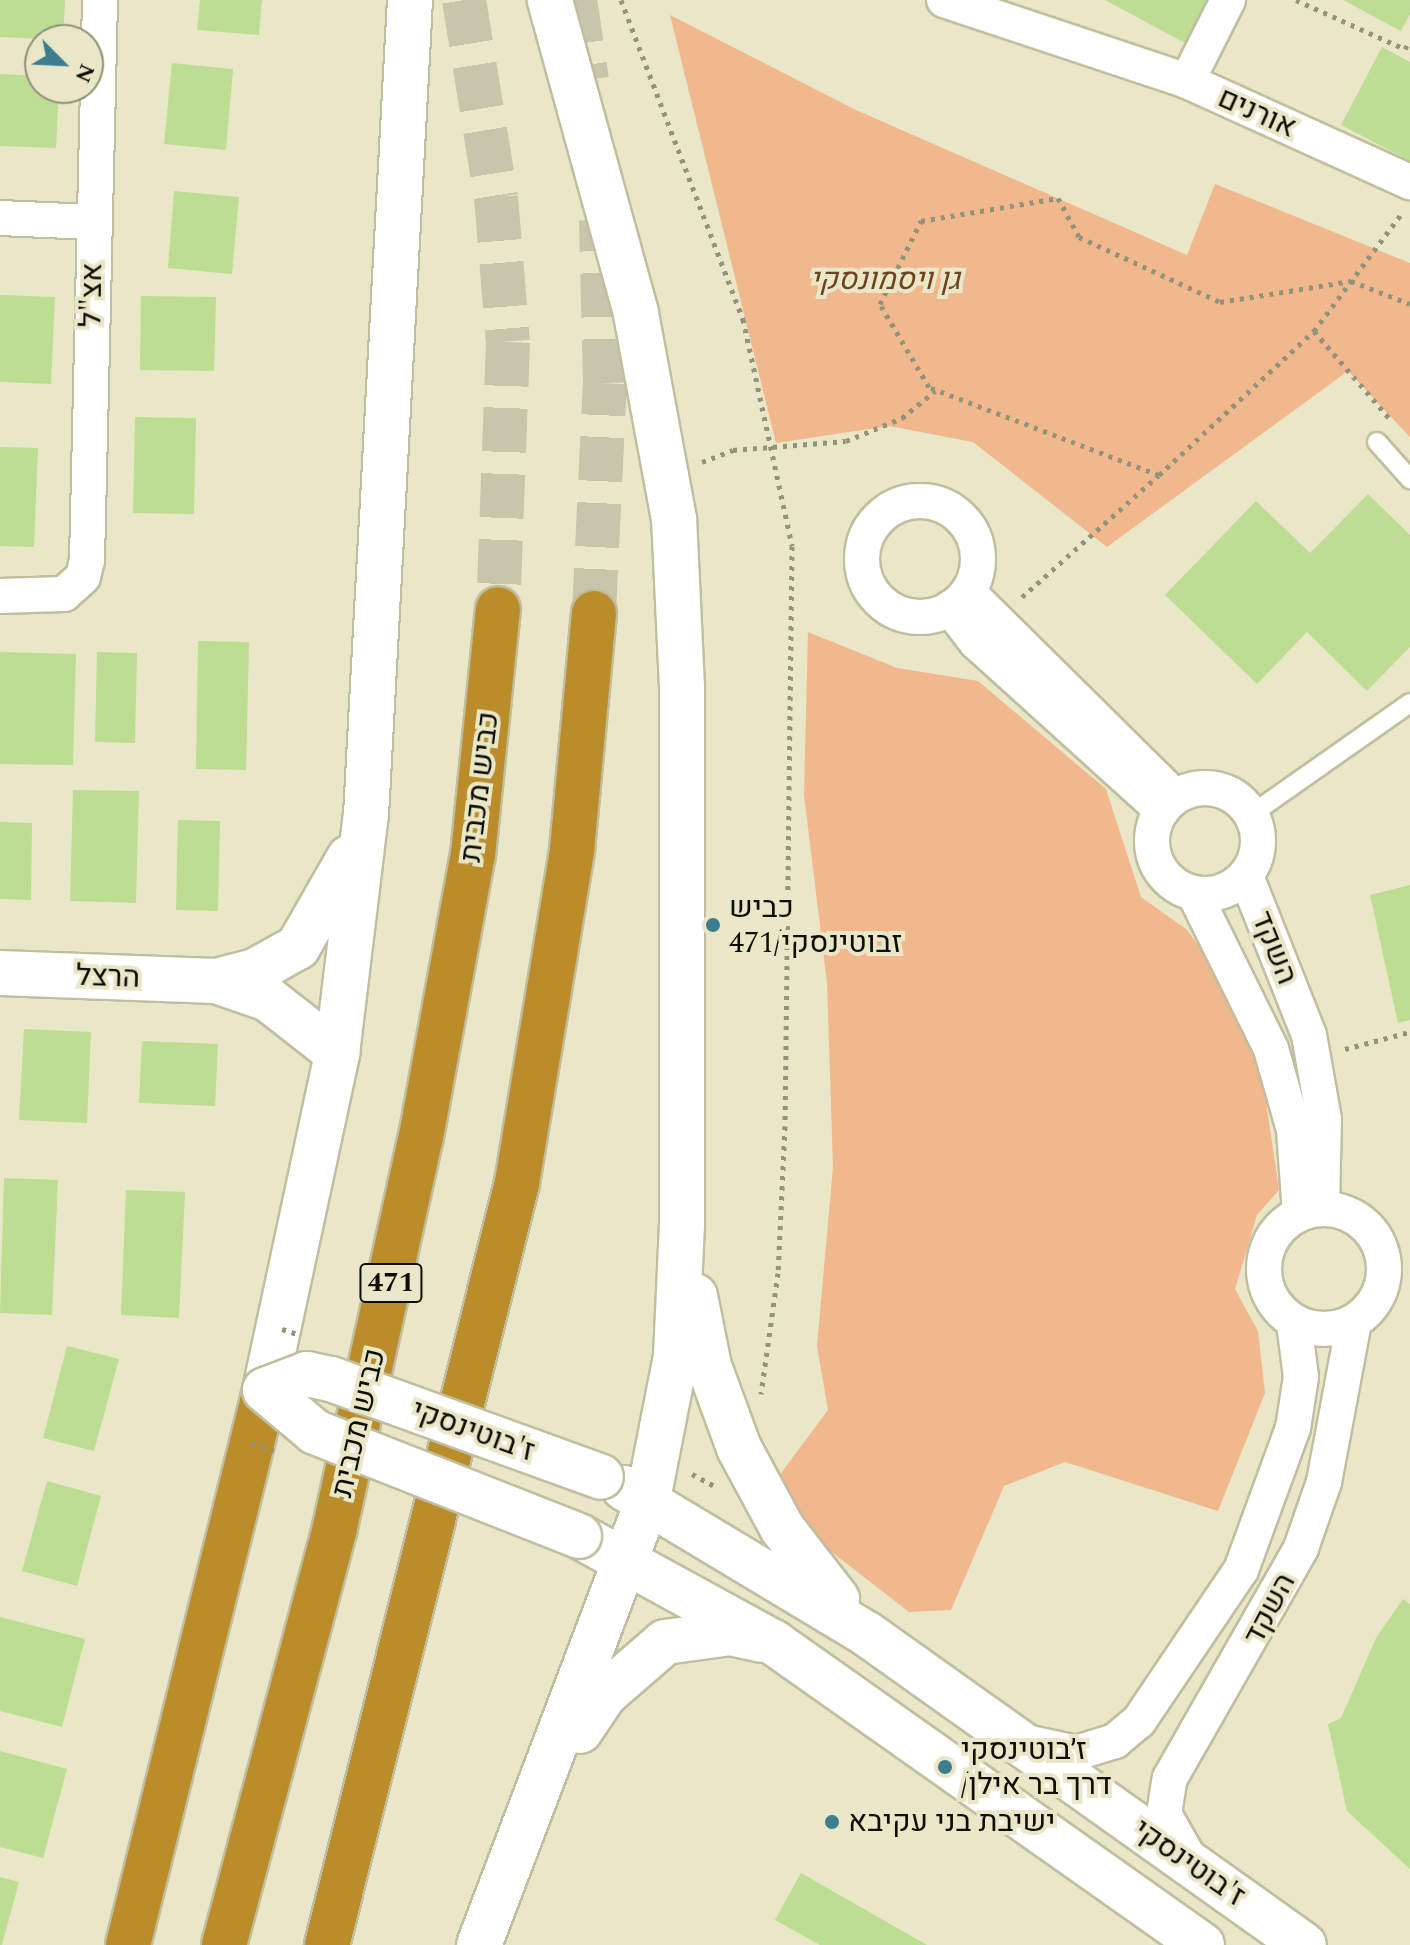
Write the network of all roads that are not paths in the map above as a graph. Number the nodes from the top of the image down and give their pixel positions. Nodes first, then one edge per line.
1 (100, 0) edge
2 (410, 0) edge
3 (550, 0) edge
4 (944, 0) edge
5 (1228, 0) edge
6 (1187, 81) junction
7 (1410, 182) edge
8 (0, 218) edge
9 (93, 222) junction
10 (1377, 442) dead end
11 (1410, 479) edge
12 (0, 596) edge
13 (498, 609) tunnel mouth
14 (594, 613) tunnel mouth
15 (1410, 703) edge
16 (1168, 803) junction
17 (1252, 814) junction
18 (366, 815) junction
19 (1246, 876) junction
20 (1194, 893) junction
21 (0, 973) edge
22 (216, 981) junction
23 (337, 1053) junction
24 (1311, 1211) junction
25 (682, 1224) junction
26 (1397, 1270) edge
27 (1354, 1322) junction
28 (1294, 1323) junction
29 (265, 1390) junction
30 (648, 1499) junction
31 (630, 1558) junction
32 (867, 1634) junction
33 (773, 1642) junction
34 (1004, 1731) junction
35 (535, 1805) junction
36 (1200, 1871) junction
37 (1190, 1941) edge
38 (128, 1945) edge
39 (224, 1945) edge
40 (327, 1945) edge
41 (479, 1945) edge
42 (1304, 1945) edge

1 - 9 street, אצ"ל
2 - 18 main road
3 - 25 main road
4 - 6 street
5 - 6 street, אורנים
6 - 7 street, אורנים
8 - 9 street
9 - 12 street, אצ"ל
10 - 11 lane
13 - 39 highway, כביש מכבית / 471
14 - 40 highway
15 - 17 lane
16 - 16 street
16 - 17 street
16 - 20 street
17 - 19 street
18 - 22 main road
18 - 23 main road
19 - 20 street
19 - 24 street, השקד
20 - 24 street, השקד
21 - 22 main road, הרצל
22 - 23 main road
23 - 29 main road
24 - 26 street
24 - 28 street
25 - 30 main road
25 - 32 main road
26 - 27 street
27 - 28 street
27 - 36 street, השקד
28 - 34 street, השקד
29 - 30 main road, ז'בוטינסקי, bridge
29 - 31 main road, ז'בוטינסקי, bridge
29 - 38 highway
30 - 31 main road
30 - 32 main road, ז'בוטינסקי
31 - 33 main road, ז'בוטינסקי
31 - 35 main road
32 - 34 main road, ז'בוטינסקי
33 - 35 main road
33 - 37 main road, ז'בוטינסקי
34 - 36 main road, ז'בוטינסקי
35 - 41 main road
36 - 42 main road, ז'בוטינסקי

